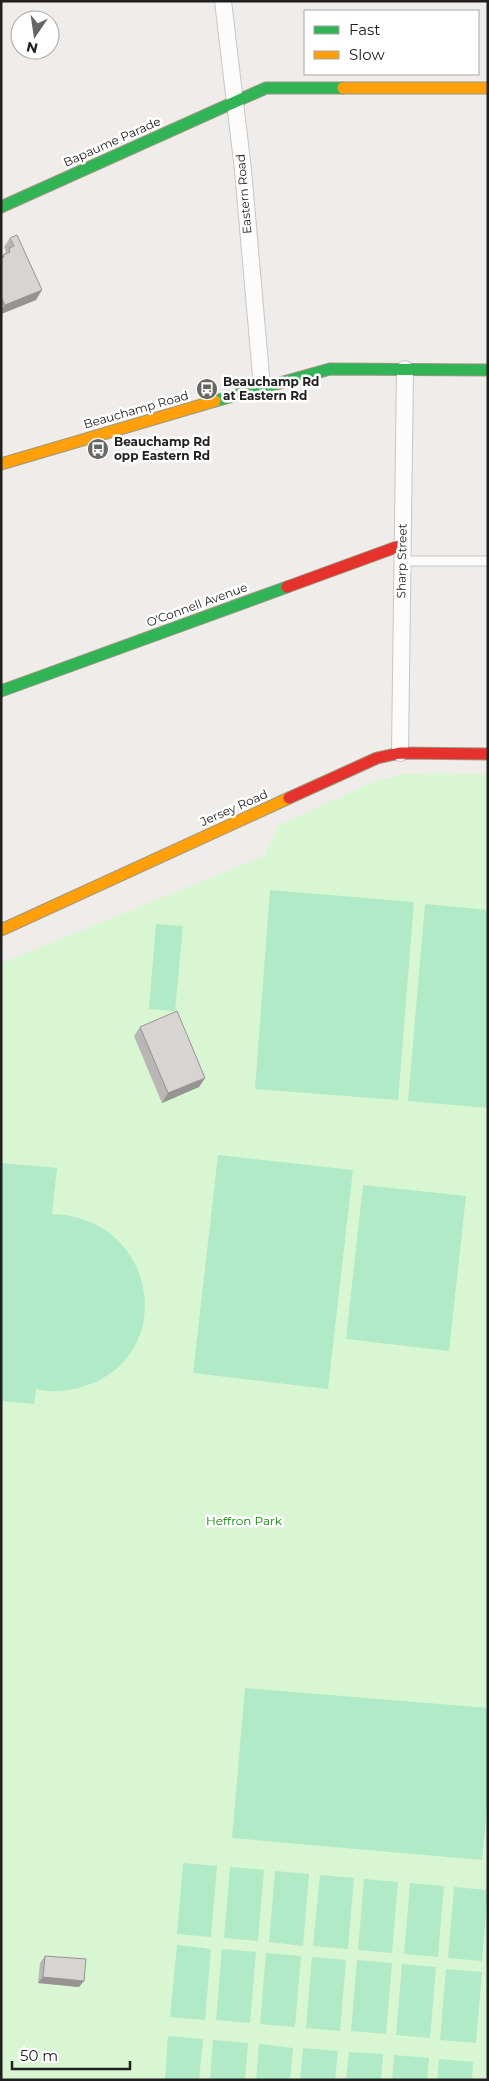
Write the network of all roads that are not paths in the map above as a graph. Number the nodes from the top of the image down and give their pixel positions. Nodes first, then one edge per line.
1 (223, 1) edge
2 (488, 88) edge
3 (235, 101) junction
4 (1, 207) edge
5 (405, 369) junction
6 (488, 370) edge
7 (262, 387) junction
8 (1, 464) edge
9 (402, 553) junction
10 (488, 561) edge
11 (1, 691) edge
12 (400, 753) junction
13 (488, 754) edge
14 (1, 930) edge

1 - 3 street, Eastern Road
2 - 3 street, Bapaume Parade
3 - 4 street, Bapaume Parade
3 - 7 street, Eastern Road
5 - 6 street, Beauchamp Road
5 - 7 street, Beauchamp Road
5 - 9 street, Sharp Street
7 - 8 street, Beauchamp Road
9 - 10 lane
9 - 11 street, O'Connell Avenue
9 - 12 street, Sharp Street
12 - 13 street, Jersey Road
12 - 14 street, Jersey Road

